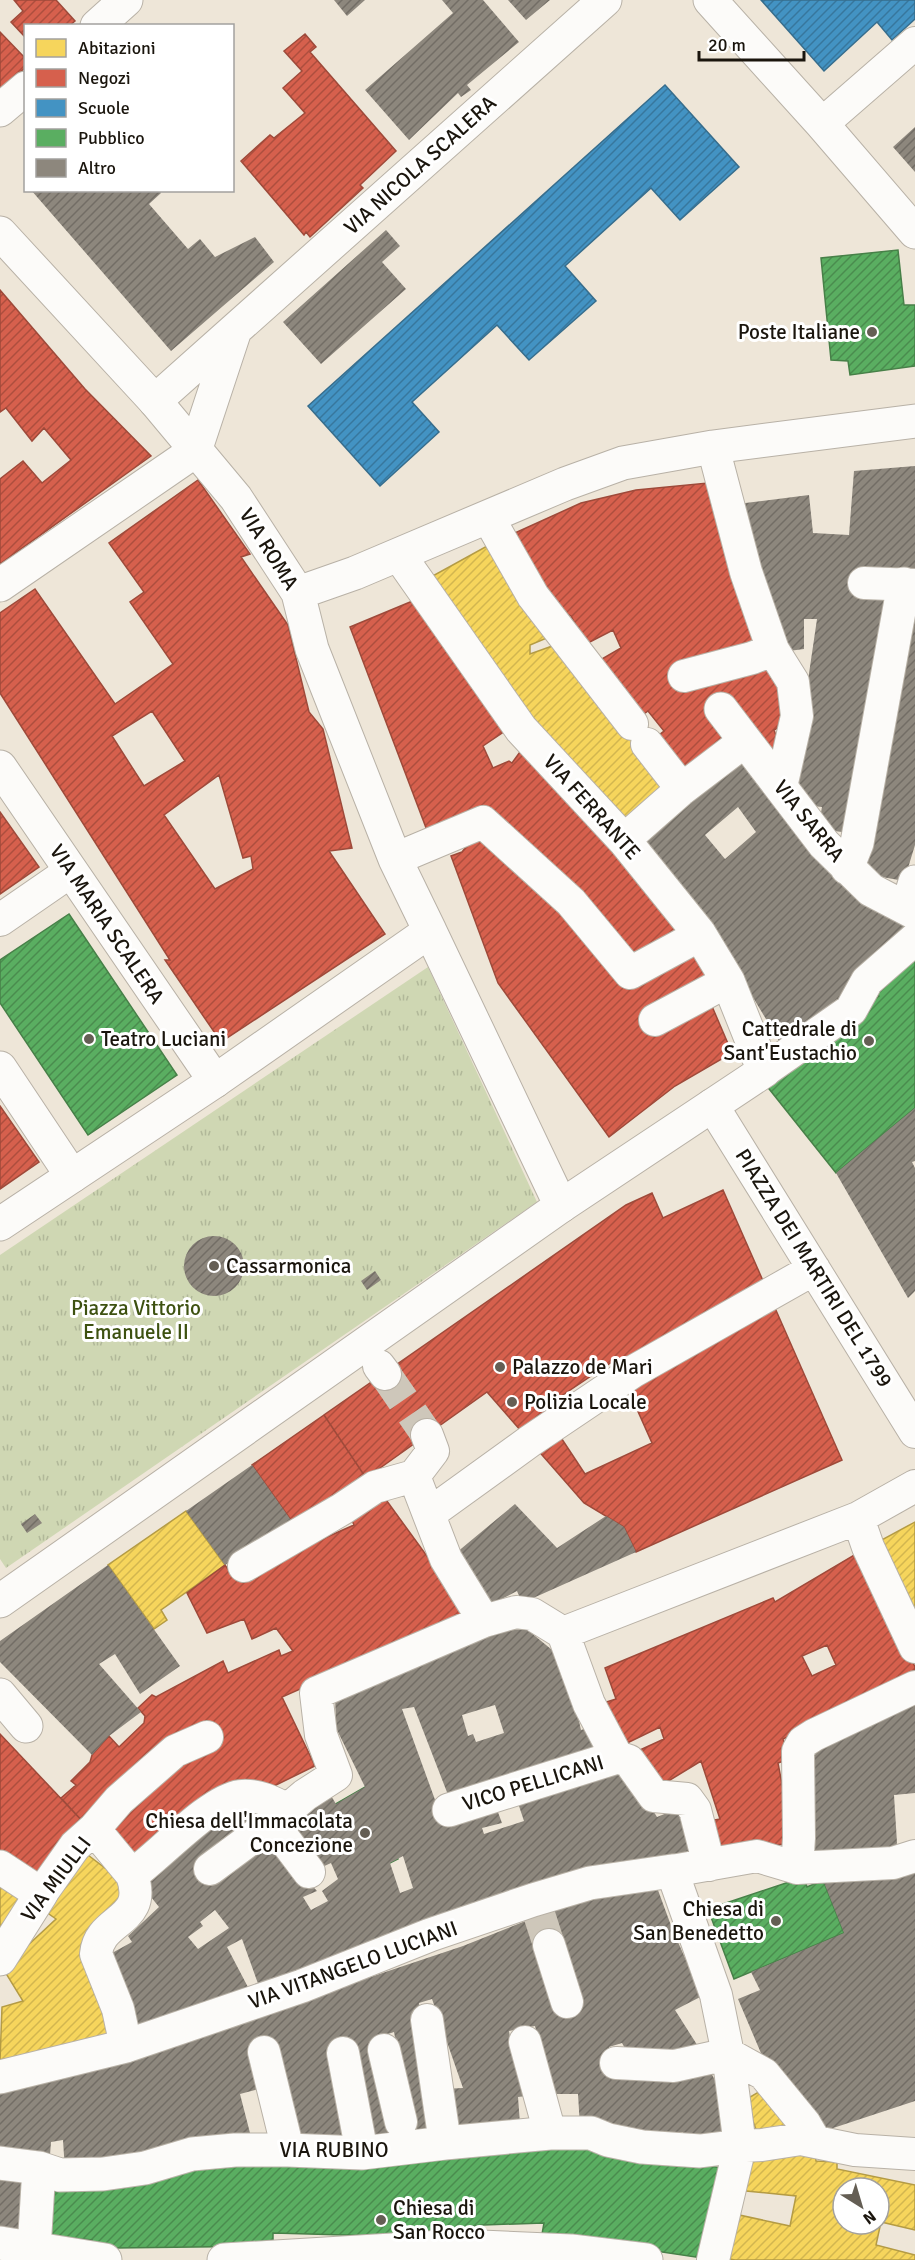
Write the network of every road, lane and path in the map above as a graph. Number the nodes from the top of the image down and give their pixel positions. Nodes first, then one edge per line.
1 (126, 0) edge
2 (605, 0) edge
3 (710, 0) edge
4 (99, 24) edge
5 (915, 43) edge
6 (24, 90) edge
7 (0, 110) edge
8 (822, 124) junction
9 (915, 232) edge
10 (0, 233) edge
11 (235, 330) junction
12 (155, 401) junction
13 (915, 421) edge
14 (713, 447) junction
15 (195, 452) junction
16 (488, 517) junction
17 (399, 555) junction
18 (864, 583) dead end
19 (0, 585) edge
20 (909, 585) edge
21 (298, 593) junction
22 (773, 650) junction
23 (684, 676) dead end
24 (721, 709) dead end
25 (745, 741) junction
26 (0, 767) edge
27 (781, 787) junction
28 (682, 789) junction
29 (624, 840) junction
30 (395, 858) junction
31 (847, 868) junction
32 (71, 871) junction
33 (912, 901) edge
34 (0, 920) edge
35 (429, 931) junction
36 (700, 935) junction
37 (915, 939) edge
38 (728, 981) junction
39 (655, 1020) dead end
40 (0, 1068) edge
41 (764, 1071) junction
42 (215, 1081) junction
43 (712, 1105) junction
44 (72, 1176) junction
45 (561, 1206) junction
46 (0, 1224) edge
47 (814, 1269) junction
48 (915, 1432) edge
49 (428, 1435) tunnel mouth
50 (414, 1476) junction
51 (915, 1486) edge
52 (429, 1514) junction
53 (858, 1518) junction
54 (244, 1566) dead end
55 (0, 1601) edge
56 (484, 1621) junction
57 (563, 1633) junction
58 (915, 1647) edge
59 (915, 1687) edge
60 (0, 1695) edge
61 (26, 1726) dead end
62 (207, 1737) dead end
63 (617, 1757) junction
64 (449, 1810) dead end
65 (280, 1817) junction
66 (94, 1829) junction
67 (904, 1860) edge
68 (709, 1865) junction
69 (0, 1867) edge
70 (797, 1868) junction
71 (210, 1869) dead end
72 (672, 1871) junction
73 (309, 1872) dead end
74 (132, 1875) junction
75 (41, 1894) junction
76 (549, 1945) tunnel mouth
77 (0, 1959) edge
78 (567, 2002) dead end
79 (427, 2020) dead end
80 (525, 2042) dead end
81 (126, 2046) junction
82 (384, 2050) dead end
83 (264, 2052) dead end
84 (343, 2053) dead end
85 (728, 2054) junction
86 (616, 2063) dead end
87 (0, 2077) edge
88 (550, 2133) junction
89 (404, 2136) junction
90 (815, 2141) junction
91 (445, 2143) junction
92 (740, 2146) junction
93 (288, 2150) junction
94 (362, 2153) junction
95 (915, 2154) edge
96 (0, 2163) edge
97 (39, 2168) junction
98 (0, 2243) edge
99 (34, 2249) junction
100 (570, 2256) edge
101 (275, 2258) edge
102 (105, 2260) edge
103 (224, 2260) edge
104 (646, 2260) edge
105 (713, 2260) edge

1 - 4 street
2 - 11 street, VIA NICOLA SCALERA
3 - 8 street
5 - 8 street
6 - 7 street
8 - 9 street
10 - 12 street, VIA ROMA
11 - 12 street, VIA NICOLA SCALERA
11 - 15 street
12 - 15 street, VIA ROMA
13 - 14 street
14 - 16 street
14 - 22 street
15 - 19 street
15 - 21 street, VIA ROMA
16 - 17 street
16 - 28 street
17 - 21 street
17 - 29 street, VIA FERRANTE
18 - 20 street
20 - 31 street
21 - 30 street, VIA ROMA
22 - 23 street
22 - 27 street
24 - 25 street, VIA SARRA
25 - 27 street, VIA SARRA
25 - 28 street
26 - 32 street, VIA MARIA SCALERA
27 - 31 street, VIA SARRA
28 - 29 street
29 - 36 street, VIA FERRANTE
30 - 35 street, VIA ROMA
30 - 36 street
31 - 33 street, VIA SARRA
32 - 34 street
32 - 42 street, VIA MARIA SCALERA
35 - 42 street
35 - 45 street, VIA ROMA
36 - 38 street, VIA FERRANTE
37 - 41 street
38 - 39 street
38 - 41 street, VIA FERRANTE
40 - 44 street
41 - 43 street
42 - 44 street
43 - 45 street
43 - 47 street, PIAZZA DEI MARTIRI DEL 1799
44 - 46 street
45 - 55 street
47 - 48 street, PIAZZA DEI MARTIRI DEL 1799
47 - 52 street
49 - 50 street
50 - 52 street
50 - 54 street
51 - 53 street
52 - 56 street
53 - 57 street
53 - 58 street
56 - 57 street
56 - 65 street
57 - 63 street
59 - 70 street
60 - 61 street
62 - 66 street, VIA MIULLI
63 - 64 street, VICO PELLICANI
63 - 68 street
65 - 71 street
65 - 73 street
65 - 74 street
66 - 74 street
66 - 75 street, VIA MIULLI
67 - 70 street
68 - 70 street, VIA VITANGELO LUCIANI
68 - 72 street, VIA VITANGELO LUCIANI
69 - 75 street
72 - 81 street, VIA VITANGELO LUCIANI
72 - 85 street
74 - 81 street
75 - 77 street, VIA MIULLI
76 - 78 street
79 - 91 street
80 - 88 street
81 - 87 street, VIA VITANGELO LUCIANI
82 - 89 street
83 - 93 street
84 - 94 street
85 - 86 street
85 - 90 street
85 - 92 street
88 - 91 street, VIA RUBINO
88 - 92 street, VIA RUBINO
89 - 91 street, VIA RUBINO
89 - 94 street, VIA RUBINO
90 - 92 street
90 - 95 street
92 - 105 street
93 - 94 street, VIA RUBINO
93 - 97 street, VIA RUBINO
96 - 97 street, VIA RUBINO
97 - 99 street
98 - 99 street
99 - 102 street
100 - 101 street
100 - 104 street
101 - 103 street

